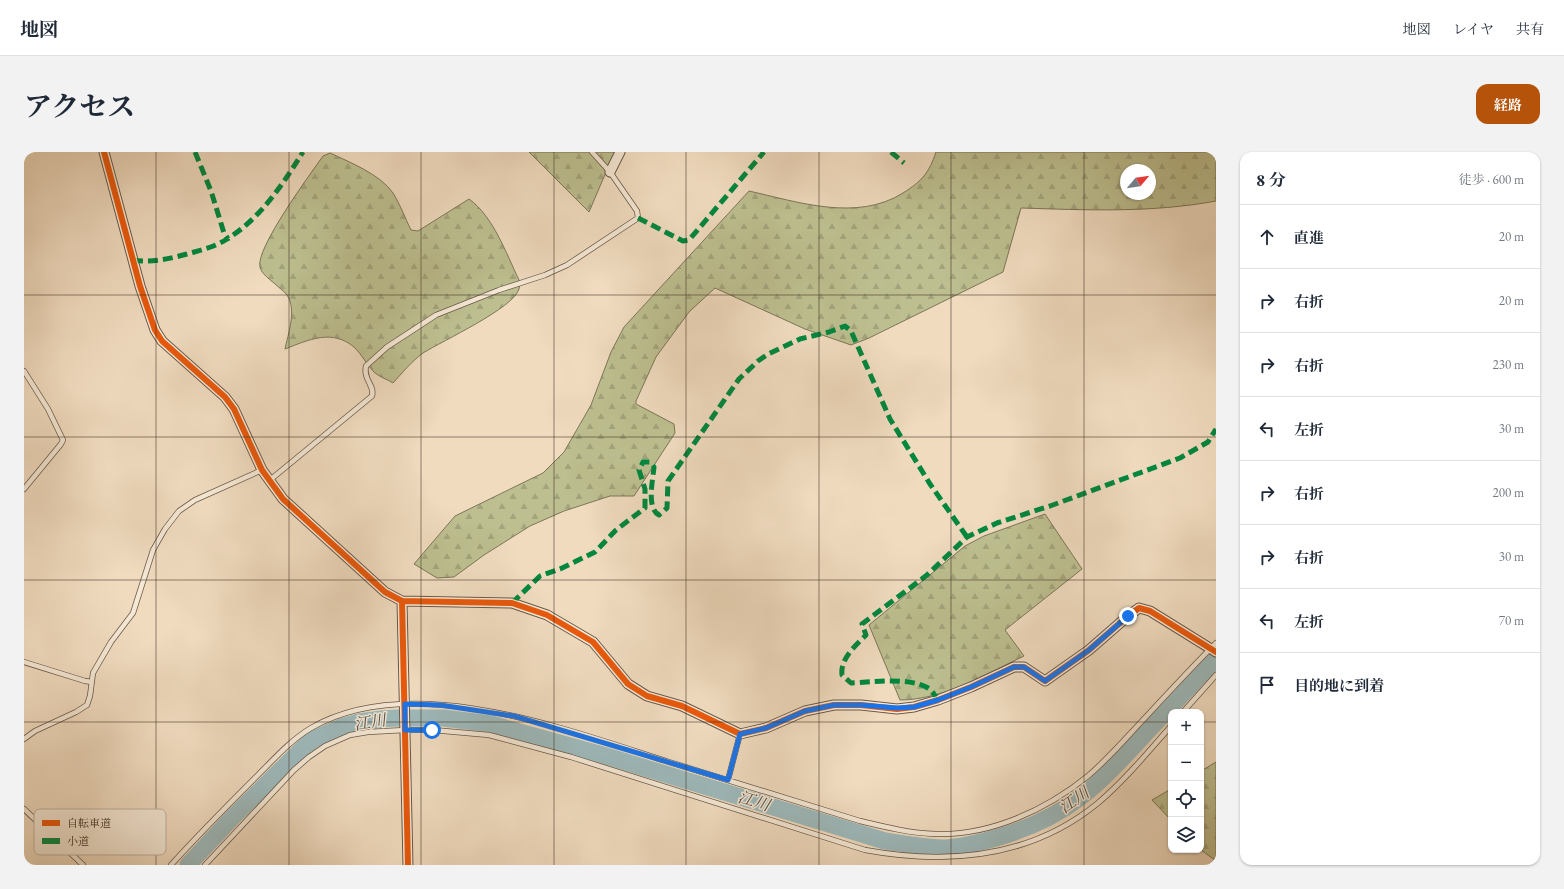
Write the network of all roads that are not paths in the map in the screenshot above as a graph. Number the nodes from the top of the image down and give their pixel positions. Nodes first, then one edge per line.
1 (104, 152) edge
2 (592, 152) edge
3 (620, 152) edge
4 (610, 172) junction
5 (24, 371) edge
6 (262, 470) junction
7 (270, 480) junction
8 (24, 489) edge
9 (402, 601) junction
10 (1214, 649) edge
11 (24, 662) edge
12 (1216, 675) edge
13 (92, 682) junction
14 (405, 706) junction
15 (1186, 709) edge
16 (405, 728) junction
17 (1168, 729) edge
18 (740, 734) junction
19 (24, 739) edge
20 (728, 780) junction
21 (24, 809) edge
22 (34, 818) edge
23 (72, 855) edge
24 (83, 865) edge
25 (171, 865) edge
26 (205, 865) edge
27 (408, 865) edge

1 - 6 street
2 - 4 lane
3 - 4 street
4 - 7 lane
5 - 8 lane
6 - 7 street
6 - 13 lane
7 - 9 street
9 - 14 street
9 - 18 street
10 - 18 street
10 - 20 lane
11 - 13 lane
12 - 15 lane
13 - 19 lane
14 - 16 street
14 - 20 lane
14 - 25 lane
16 - 17 lane
16 - 26 lane
16 - 27 street
18 - 20 lane
21 - 22 lane
23 - 24 lane

